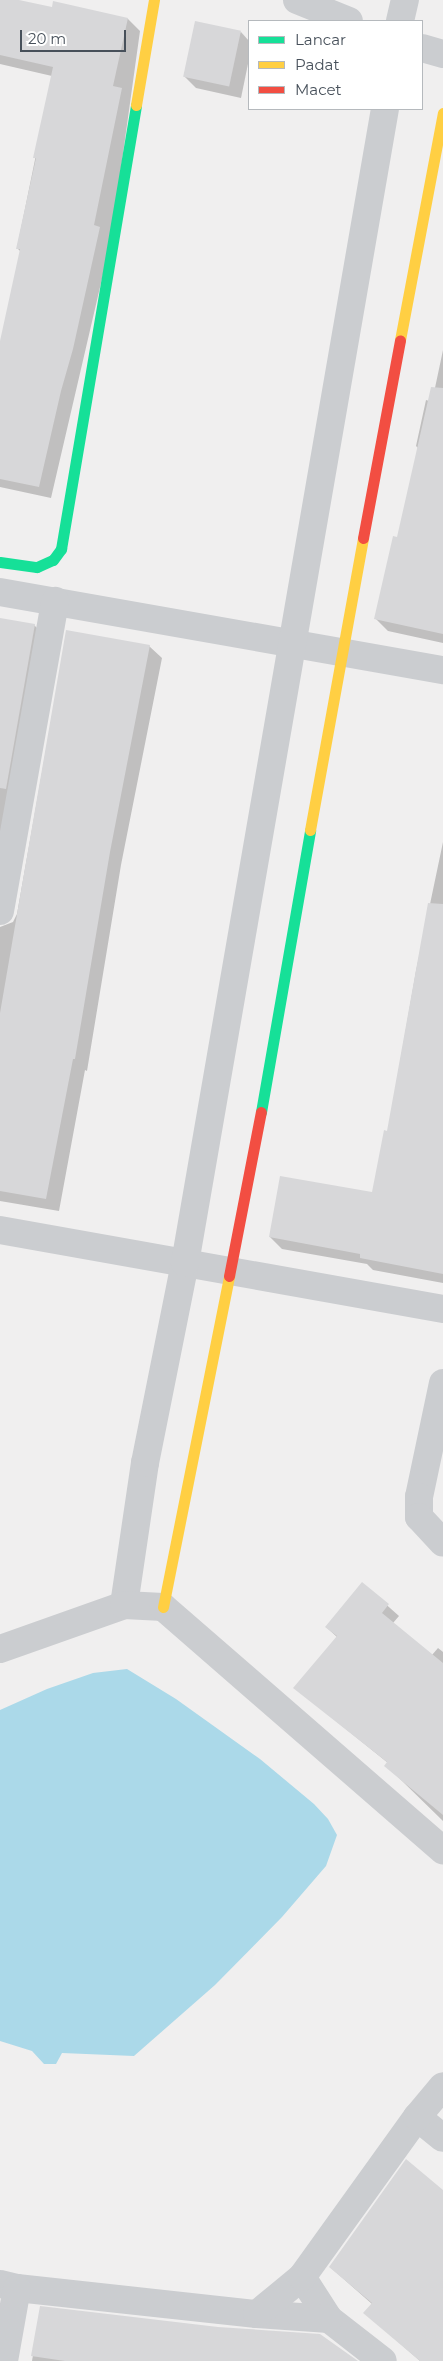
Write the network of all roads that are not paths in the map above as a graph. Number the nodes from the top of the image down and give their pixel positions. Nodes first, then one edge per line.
1 (152, 0) edge
2 (296, 0) edge
3 (405, 0) edge
4 (346, 20) edge
5 (400, 20) edge
6 (423, 48) edge
7 (443, 54) edge
8 (385, 110) edge
9 (443, 113) edge
10 (0, 562) edge
11 (0, 592) edge
12 (55, 601) junction
13 (292, 643) junction
14 (341, 652) junction
15 (443, 670) edge
16 (0, 911) edge
17 (0, 1230) edge
18 (185, 1263) junction
19 (231, 1271) junction
20 (443, 1308) edge
21 (443, 1383) edge
22 (443, 1543) edge
23 (124, 1605) junction
24 (163, 1607) junction
25 (0, 1649) edge
26 (443, 1850) edge
27 (443, 2086) edge
28 (417, 2117) junction
29 (443, 2138) edge
30 (302, 2277) junction
31 (8, 2286) edge
32 (257, 2314) junction
33 (329, 2319) junction
34 (4, 2361) edge
35 (383, 2361) edge

1 - 10 street
2 - 4 street
3 - 5 street
6 - 7 street
8 - 13 street
9 - 14 street
11 - 12 street
12 - 13 street
12 - 16 street
13 - 14 street
13 - 18 street
14 - 15 street
14 - 19 street
17 - 18 street
18 - 19 street
18 - 23 street
19 - 20 street
19 - 24 street
21 - 22 street
23 - 24 street
23 - 25 street
24 - 26 street
27 - 28 street
28 - 29 street
28 - 30 street
30 - 32 street
30 - 33 street
31 - 32 street
31 - 34 street
32 - 33 street
33 - 35 street

